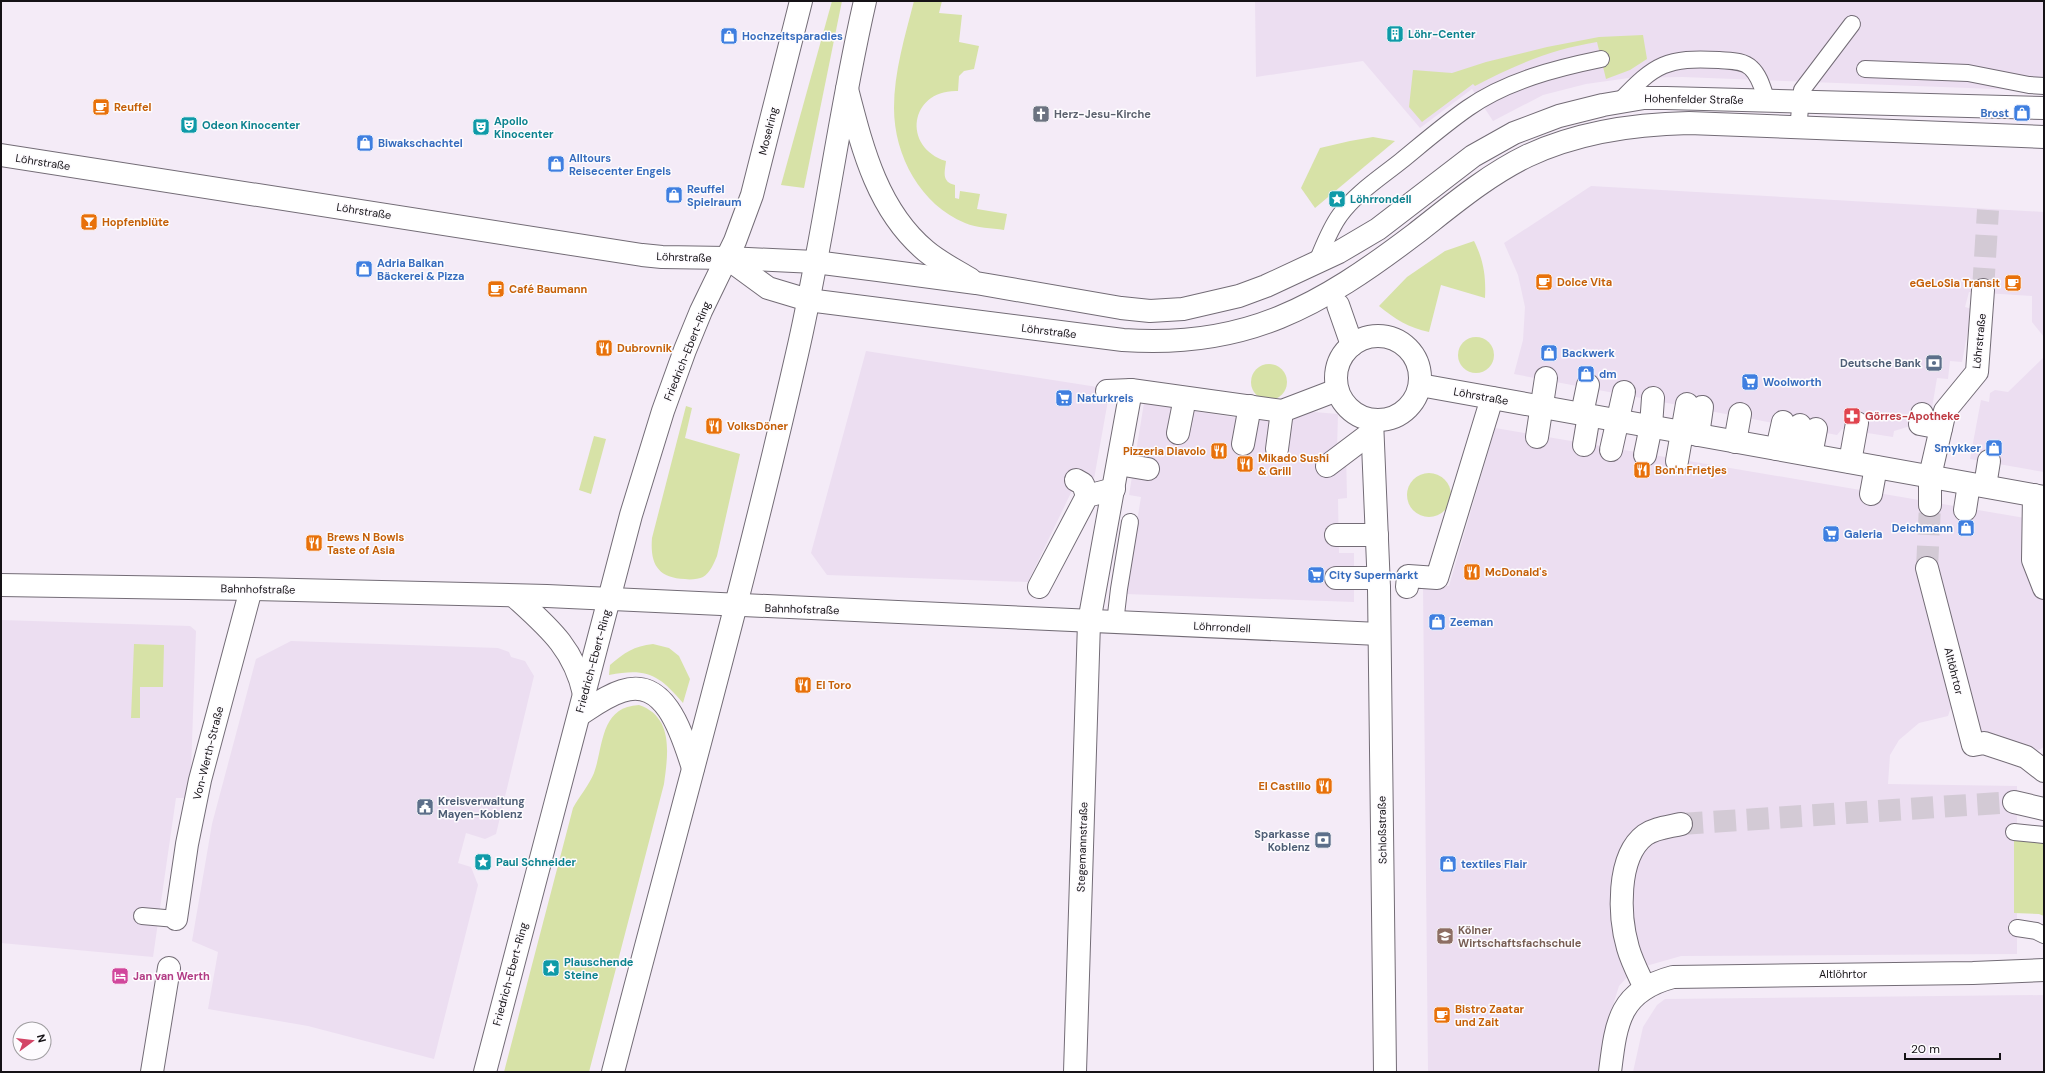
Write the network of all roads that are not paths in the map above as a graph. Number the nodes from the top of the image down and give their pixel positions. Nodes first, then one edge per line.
1 (801, 1) edge
2 (865, 1) edge
3 (1852, 24) dead end
4 (1601, 59) dead end
5 (1865, 69) dead end
6 (2044, 86) edge
7 (847, 89) junction
8 (1620, 101) junction
9 (1767, 101) junction
10 (1801, 101) junction
11 (2044, 108) edge
12 (1798, 128) junction
13 (2044, 137) edge
14 (1, 155) edge
15 (1359, 241) joint
16 (727, 258) junction
17 (815, 262) junction
18 (1316, 264) junction
19 (976, 283) junction
20 (1983, 290) tunnel mouth
21 (808, 300) junction
22 (1338, 305) dead end
23 (1352, 346) junction
24 (1546, 378) dead end
25 (1108, 383) dead end
26 (1420, 385) junction
27 (1588, 385) dead end
28 (1132, 390) junction
29 (1337, 390) junction
30 (1624, 392) dead end
31 (1185, 398) junction
32 (1492, 398) junction
33 (1653, 398) dead end
34 (1244, 406) junction
35 (1695, 406) dead end
36 (1542, 407) junction
37 (1282, 411) junction
38 (1585, 414) junction
39 (1740, 414) dead end
40 (1922, 414) dead end
41 (1617, 420) junction
42 (1851, 425) dead end
43 (1372, 426) junction
44 (1651, 426) junction
45 (1941, 428) junction
46 (1178, 433) dead end
47 (1690, 433) junction
48 (1537, 437) dead end
49 (1735, 442) junction
50 (1237, 444) dead end
51 (1584, 445) dead end
52 (1277, 449) dead end
53 (1611, 450) dead end
54 (1794, 452) junction
55 (1645, 455) dead end
56 (1677, 461) dead end
57 (1844, 461) junction
58 (1989, 461) dead end
59 (1118, 464) junction
60 (1327, 466) dead end
61 (1876, 467) junction
62 (1148, 469) dead end
63 (1930, 476) junction
64 (1977, 485) junction
65 (1114, 489) junction
66 (1871, 494) dead end
67 (2039, 496) edge
68 (1930, 504) tunnel mouth
69 (1965, 510) dead end
70 (1130, 522) dead end
71 (1336, 528) dead end
72 (1376, 528) junction
73 (1928, 568) tunnel mouth
74 (1336, 578) dead end
75 (1379, 583) junction
76 (1, 585) edge
77 (1039, 587) dead end
78 (1407, 588) dead end
79 (2044, 588) edge
80 (251, 589) junction
81 (514, 596) junction
82 (610, 599) junction
83 (735, 606) junction
84 (1093, 607) junction
85 (1115, 623) junction
86 (1379, 634) junction
87 (584, 694) junction
88 (579, 715) junction
89 (693, 768) junction
90 (2044, 771) edge
91 (2014, 802) tunnel mouth
92 (2044, 809) edge
93 (1681, 824) tunnel mouth
94 (2014, 832) dead end
95 (2044, 835) edge
96 (142, 916) dead end
97 (176, 919) joint
98 (2017, 928) dead end
99 (2044, 935) edge
100 (169, 968) dead end
101 (2044, 970) edge
102 (1645, 988) junction
103 (152, 1072) edge
104 (485, 1072) edge
105 (613, 1072) edge
106 (1075, 1072) edge
107 (1385, 1072) edge
108 (1610, 1072) edge

1 - 16 street, Moselring
2 - 7 street
3 - 10 lane
4 - 18 lane
5 - 6 lane
7 - 17 street
7 - 19 street
8 - 9 street, Hohenfelder Straße
8 - 9 lane
8 - 15 street, Hohenfelder Straße
9 - 10 street, Hohenfelder Straße
10 - 11 street, Hohenfelder Straße
10 - 12 lane
12 - 13 street
12 - 21 street, Löhrstraße
14 - 16 street, Löhrstraße
15 - 18 street, Löhrstraße
16 - 17 street, Löhrstraße
16 - 21 street, Löhrstraße
16 - 82 street, Friedrich-Ebert-Ring
17 - 19 street, Löhrstraße
17 - 21 street
18 - 19 street, Löhrstraße
20 - 45 street, Löhrstraße
21 - 83 street
22 - 23 street
23 - 26 street
23 - 29 street
24 - 36 street
25 - 28 street
26 - 32 street, Löhrstraße
26 - 43 street
27 - 38 street
28 - 31 street
28 - 59 street
29 - 37 street
29 - 43 street
30 - 41 street
31 - 34 street
31 - 46 street
32 - 36 street, Löhrstraße
32 - 78 street
33 - 44 street
34 - 37 street
34 - 50 street
35 - 47 street
36 - 38 street, Löhrstraße
36 - 48 street
37 - 52 street
38 - 41 street, Löhrstraße
38 - 51 street
39 - 49 street
40 - 45 street
41 - 44 street, Löhrstraße
41 - 53 street
42 - 57 street
43 - 60 street
43 - 72 street
44 - 47 street, Löhrstraße
44 - 55 street
45 - 63 street, Löhrstraße
47 - 49 street, Löhrstraße
47 - 56 street
49 - 54 street, Löhrstraße
54 - 54 street
54 - 57 street, Löhrstraße
57 - 61 street, Löhrstraße
58 - 64 street
59 - 62 street
59 - 65 street
61 - 63 street, Löhrstraße
61 - 66 street
63 - 64 street, Löhrstraße
63 - 68 street
64 - 67 street, Löhrstraße
64 - 69 street
65 - 77 street
65 - 84 street
67 - 79 street
70 - 85 lane
71 - 72 street
72 - 75 street
73 - 90 street, Altlöhrtor
74 - 75 street
75 - 86 street, Schloßstraße
76 - 80 street, Bahnhofstraße
80 - 81 street, Bahnhofstraße
80 - 97 street, Von-Werth-Straße
81 - 82 street, Bahnhofstraße
81 - 87 street
82 - 83 street, Bahnhofstraße
82 - 87 street, Friedrich-Ebert-Ring
83 - 84 street, Bahnhofstraße
83 - 89 street
84 - 85 street, Löhrrondell
84 - 106 street, Stegemannstraße
85 - 86 street, Löhrrondell
86 - 107 street, Schloßstraße
87 - 88 street, Friedrich-Ebert-Ring
88 - 89 street
88 - 104 street, Friedrich-Ebert-Ring
89 - 105 street
91 - 92 street
93 - 102 street
94 - 95 lane
96 - 97 lane
98 - 99 lane
100 - 103 street
101 - 102 street, Altlöhrtor
102 - 108 street, Altlöhrtor

